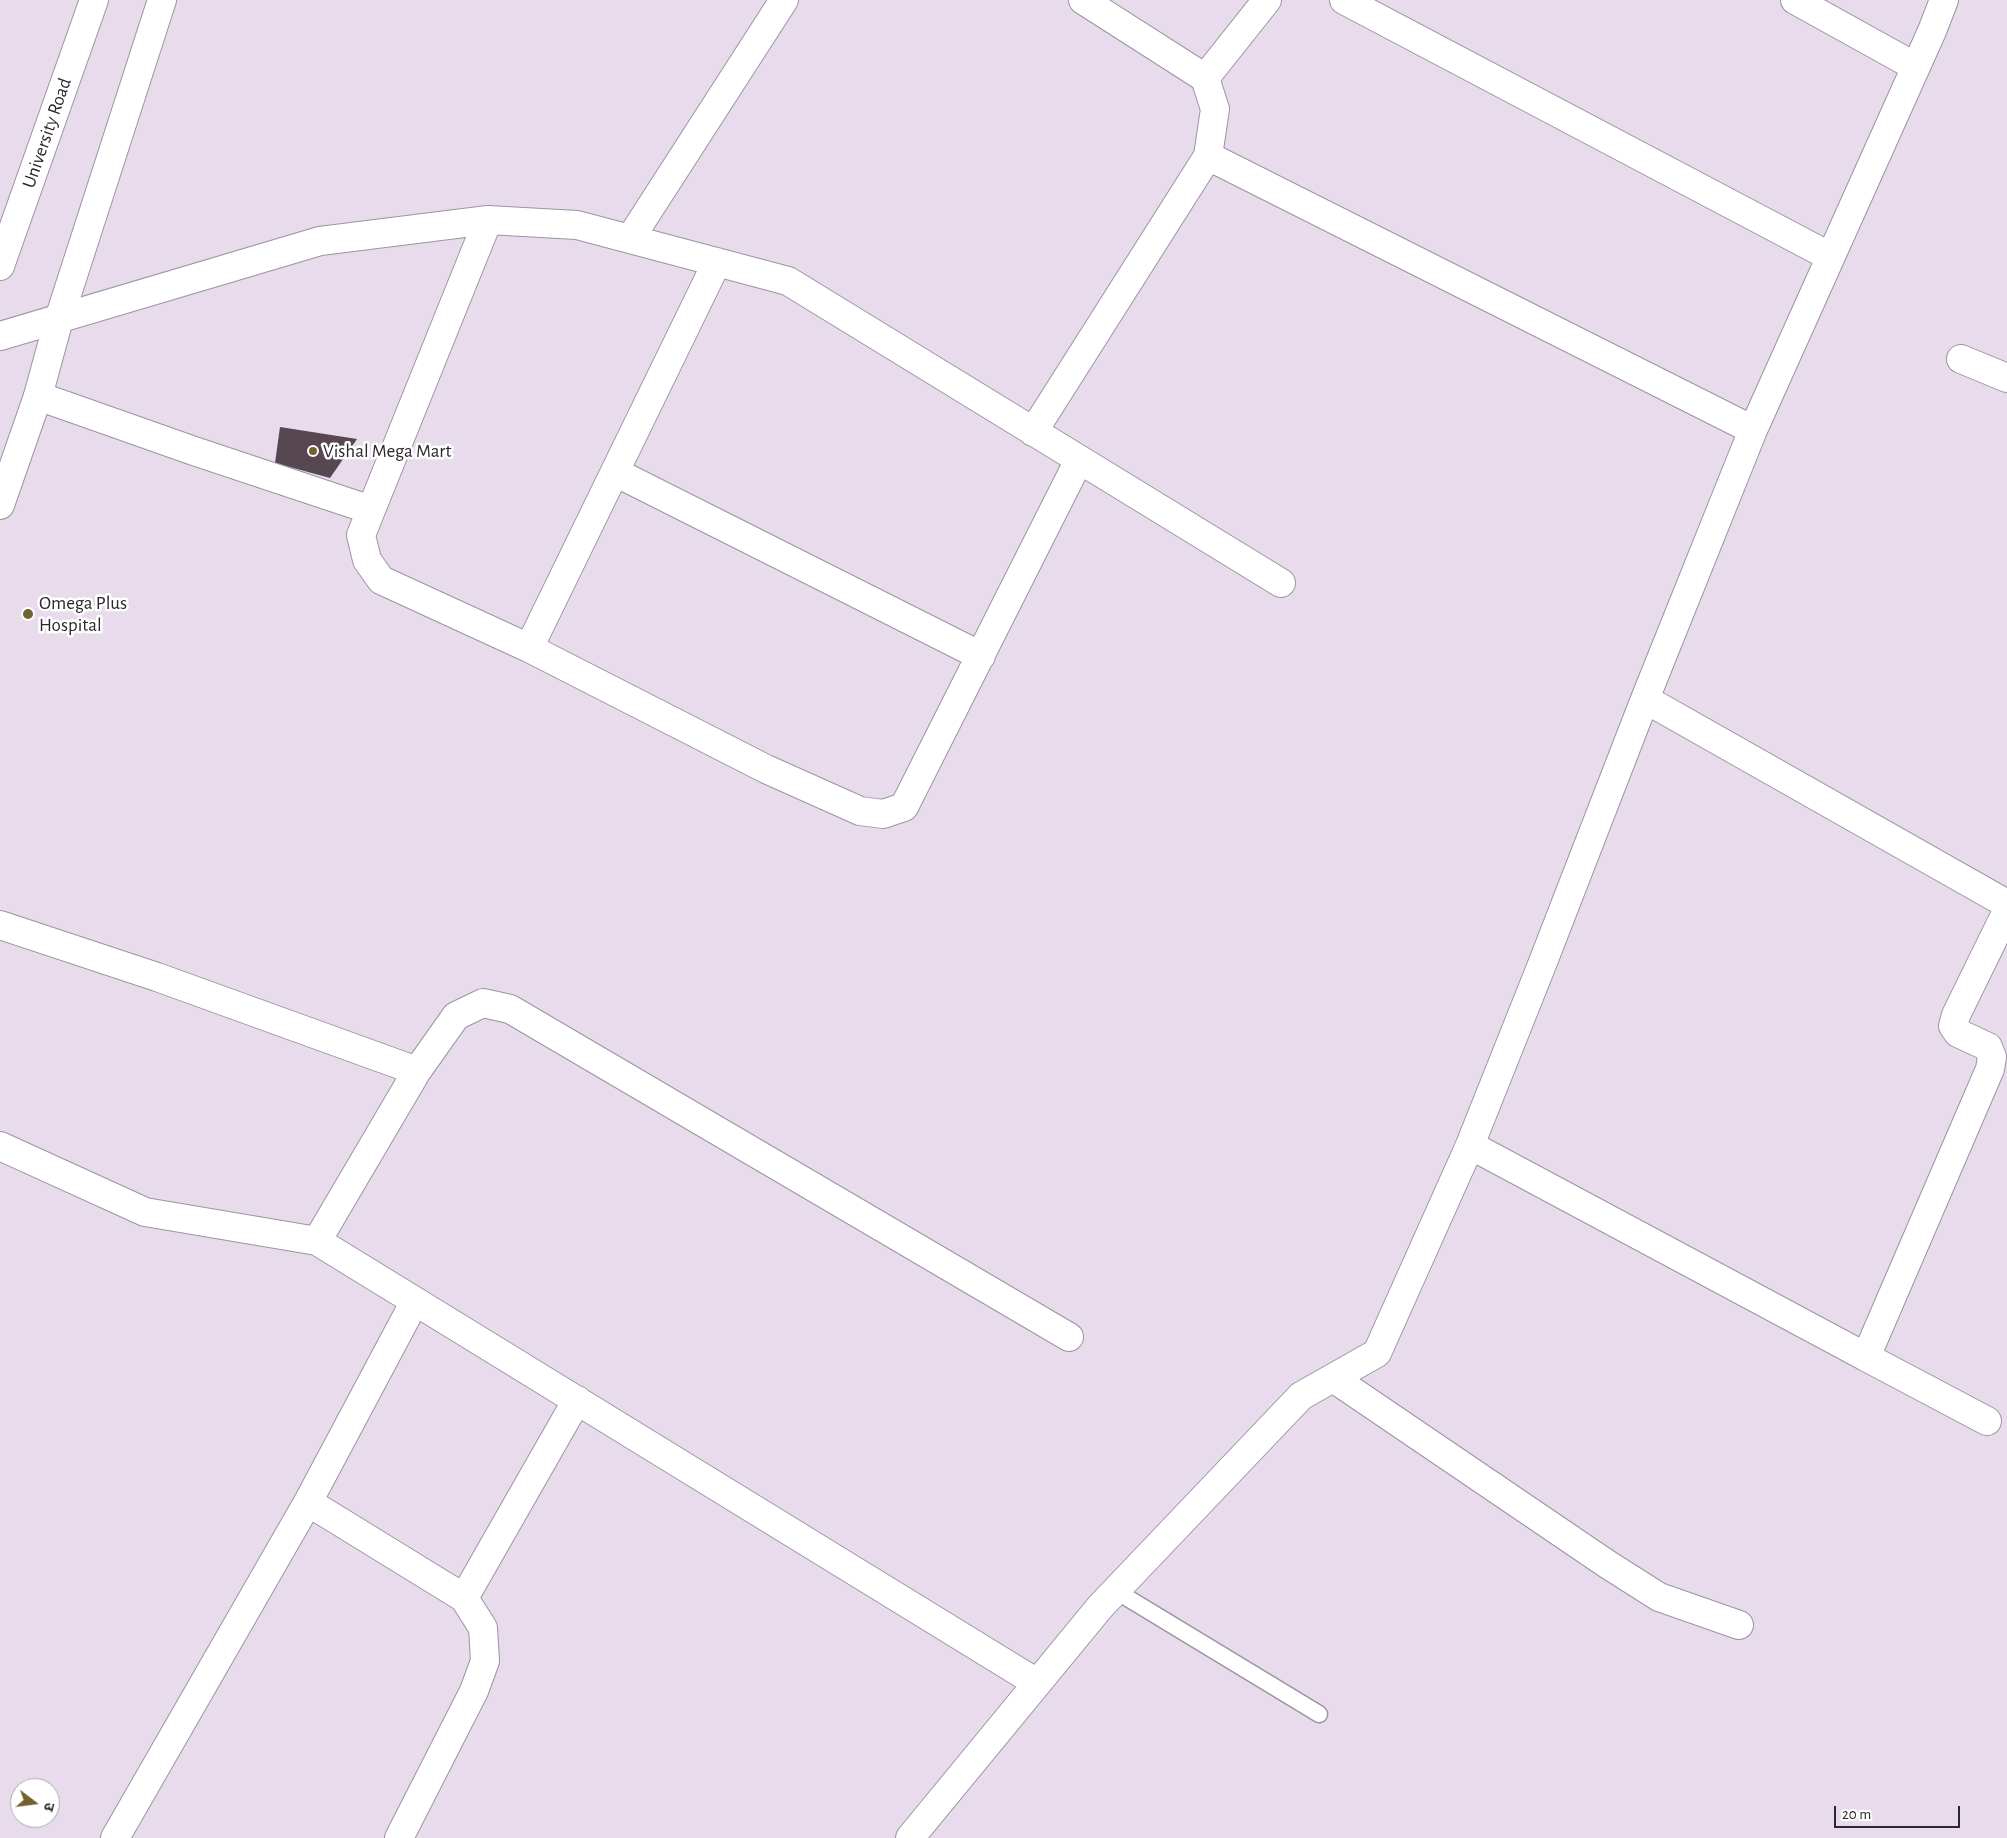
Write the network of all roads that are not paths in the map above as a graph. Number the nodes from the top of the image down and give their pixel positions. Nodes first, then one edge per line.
1 (94, 0) edge
2 (162, 0) edge
3 (784, 0) edge
4 (1083, 0) edge
5 (1267, 0) edge
6 (1344, 0) edge
7 (1795, 0) edge
8 (1944, 0) edge
9 (1916, 67) junction
10 (1205, 78) junction
11 (1208, 156) junction
12 (488, 220) junction
13 (630, 239) junction
14 (1830, 256) junction
15 (717, 262) junction
16 (0, 266) edge
17 (59, 319) junction
18 (0, 336) edge
19 (1961, 359) dead end
20 (2007, 378) edge
21 (38, 396) junction
22 (1753, 430) junction
23 (1033, 432) junction
24 (1079, 460) junction
25 (615, 472) junction
26 (0, 505) edge
27 (371, 510) junction
28 (1280, 583) dead end
29 (529, 648) junction
30 (981, 656) junction
31 (1645, 699) junction
32 (2007, 904) edge
33 (2007, 911) edge
34 (0, 925) edge
35 (417, 1071) junction
36 (1470, 1145) junction
37 (0, 1146) edge
38 (317, 1241) junction
39 (414, 1300) junction
40 (1069, 1337) dead end
41 (1866, 1357) junction
42 (1333, 1378) junction
43 (577, 1400) junction
44 (1987, 1421) dead end
45 (308, 1502) junction
46 (1116, 1591) junction
47 (464, 1598) junction
48 (1739, 1625) dead end
49 (1037, 1683) junction
50 (1320, 1714) dead end
51 (115, 1838) edge
52 (399, 1838) edge
53 (910, 1838) edge

1 - 16 street, University Road
2 - 17 street
3 - 13 street
4 - 10 street
5 - 10 street
6 - 14 street
7 - 9 street
8 - 9 street
9 - 14 street
10 - 11 street
11 - 22 street
11 - 23 street
12 - 13 street
12 - 17 street
12 - 27 street
13 - 15 street
14 - 22 street
15 - 23 street
15 - 25 street
17 - 18 street
17 - 21 street
19 - 20 street
21 - 26 street
21 - 27 street
22 - 31 street
23 - 24 street
24 - 28 street
24 - 30 street
25 - 29 street
25 - 30 street
27 - 29 street
29 - 30 street
31 - 32 street
31 - 36 street
33 - 41 street
34 - 35 street
35 - 38 street
35 - 40 street
36 - 41 street
36 - 42 street
37 - 38 street
38 - 39 street
39 - 43 street
39 - 45 street
41 - 44 street
42 - 46 street
42 - 48 street
43 - 47 street
43 - 49 street
45 - 47 street
45 - 51 street
46 - 49 street
46 - 50 lane
47 - 52 street
49 - 53 street

